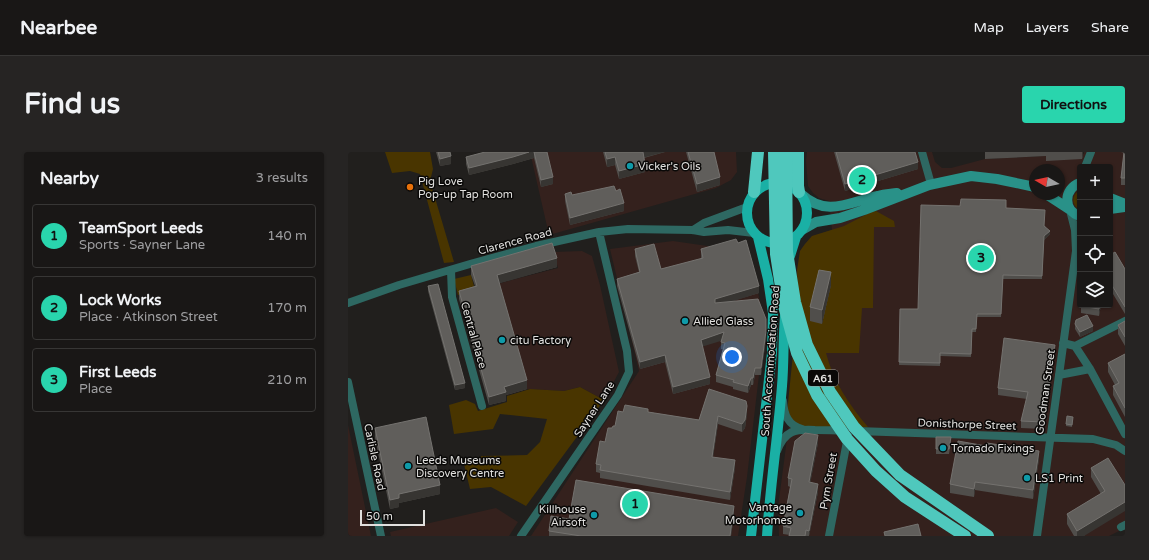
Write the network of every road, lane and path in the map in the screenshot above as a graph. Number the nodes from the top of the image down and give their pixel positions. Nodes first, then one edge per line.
1 (758, 152) edge
2 (774, 152) edge
3 (786, 152) edge
4 (798, 152) edge
5 (922, 152) edge
6 (1091, 152) edge
7 (1086, 164) edge
8 (1092, 164) edge
9 (931, 184) junction
10 (1075, 185) edge
11 (1029, 186) edge
12 (1065, 187) edge
13 (754, 192) junction
14 (907, 192) junction
15 (800, 193) junction
16 (1113, 199) edge
17 (1056, 200) edge
18 (1125, 204) edge
19 (747, 207) junction
20 (1125, 207) edge
21 (1070, 209) junction
22 (1113, 209) edge
23 (1077, 215) edge
24 (693, 230) junction
25 (599, 232) junction
26 (799, 234) junction
27 (756, 235) junction
28 (1076, 251) joint
29 (451, 270) junction
30 (348, 303) edge
31 (1125, 320) edge
32 (1063, 343) junction
33 (1075, 346) junction
34 (1090, 369) junction
35 (1059, 374) junction
36 (348, 382) edge
37 (782, 385) junction
38 (482, 406) dead end
39 (804, 430) junction
40 (848, 431) junction
41 (1125, 434) edge
42 (1050, 437) junction
43 (1125, 451) edge
44 (773, 466) junction
45 (381, 536) edge
46 (521, 536) edge
47 (751, 536) edge
48 (767, 536) edge
49 (829, 536) edge
50 (964, 536) edge
51 (988, 536) edge
52 (1037, 536) edge

1 - 13 highway
2 - 50 highway, A61, bridge
3 - 51 highway, A61, bridge
4 - 15 highway
5 - 9 street
6 - 7 street
6 - 8 street
9 - 11 street
9 - 14 street
10 - 12 street
10 - 21 street
13 - 15 main road
13 - 19 main road
14 - 15 street
14 - 26 street
15 - 26 main road, South Accommodation Road
16 - 18 street
17 - 21 street
19 - 24 street, Clarence Road
19 - 27 main road, South Accommodation Road
20 - 22 street
21 - 23 street
21 - 28 street, Goodman Street
24 - 25 street, Clarence Road
24 - 27 street, Clarence Road
25 - 29 street, Clarence Road
25 - 46 street, Sayner Lane
26 - 27 main road
26 - 37 main road, South Accommodation Road
27 - 47 main road, South Accommodation Road
28 - 32 street, Goodman Street
29 - 30 street, Clarence Road
29 - 38 street, Central Place
31 - 33 street
32 - 33 street
32 - 35 street, Goodman Street
33 - 34 street
34 - 35 street
34 - 41 street
35 - 42 street, Goodman Street
36 - 45 street, Carlisle Road
37 - 39 street
37 - 44 main road, South Accommodation Road
39 - 40 street, Donisthorpe Street
39 - 44 street, Donisthorpe Street
40 - 42 street, Donisthorpe Street
40 - 49 street, Pym Street
42 - 43 street, Donisthorpe Street
42 - 52 street, Goodman Street
44 - 48 main road, South Accommodation Road

